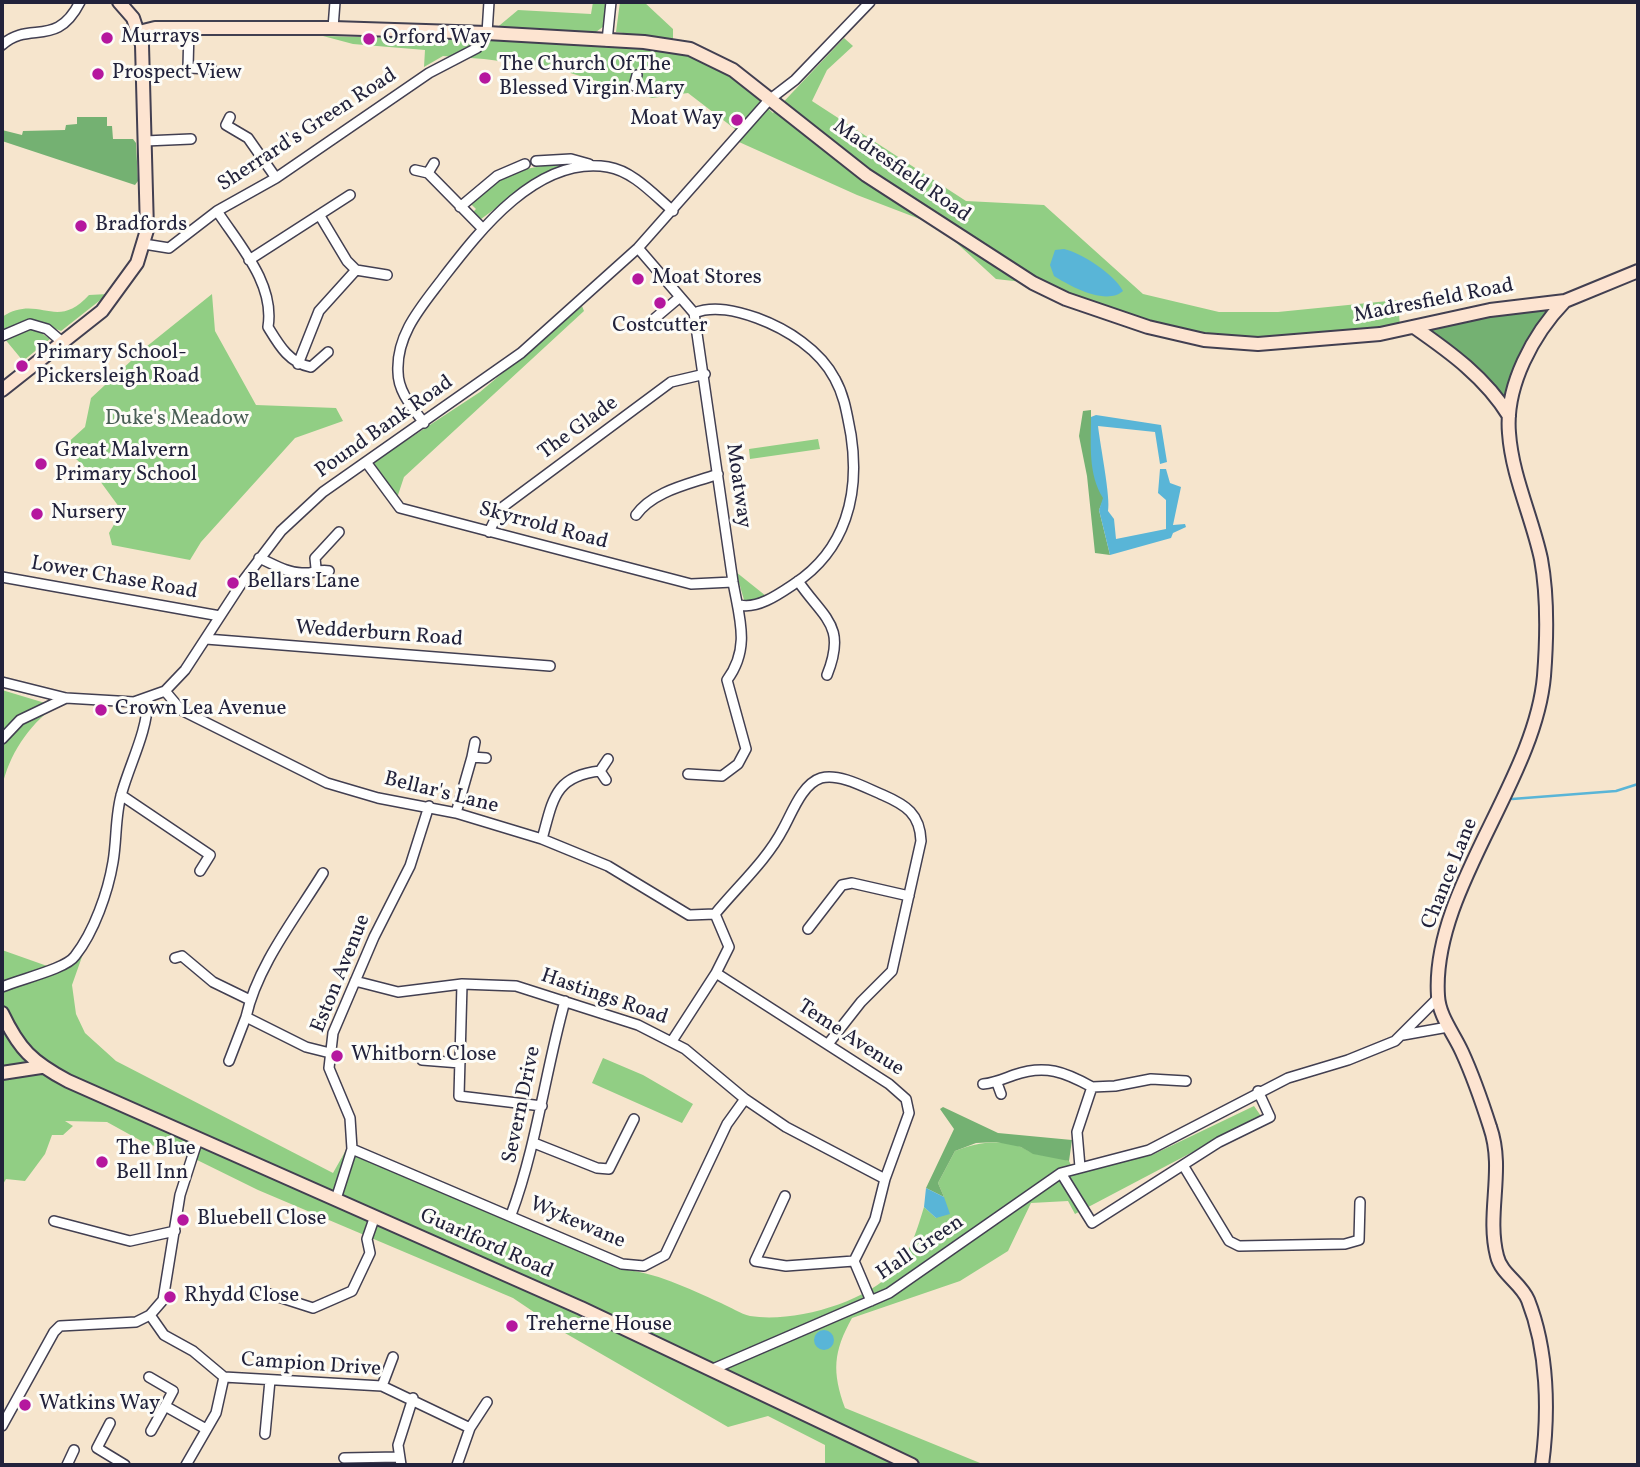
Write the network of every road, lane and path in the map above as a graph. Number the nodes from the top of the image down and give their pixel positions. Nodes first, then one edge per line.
1 (80, 2) edge
2 (120, 2) edge
3 (335, 2) edge
4 (489, 2) edge
5 (611, 2) edge
6 (870, 2) edge
7 (189, 28) junction
8 (333, 28) junction
9 (139, 32) junction
10 (487, 33) junction
11 (607, 41) junction
12 (2, 45) edge
13 (212, 69) dead end
14 (637, 75) dead end
15 (634, 86) dead end
16 (769, 100) junction
17 (230, 117) dead end
18 (191, 139) dead end
19 (145, 141) junction
20 (536, 161) dead end
21 (434, 163) dead end
22 (525, 164) dead end
23 (590, 165) junction
24 (415, 170) dead end
25 (428, 173) junction
26 (276, 177) junction
27 (350, 195) dead end
28 (460, 208) junction
29 (217, 211) junction
30 (673, 211) junction
31 (320, 216) junction
32 (483, 229) junction
33 (144, 244) junction
34 (638, 247) junction
35 (249, 260) junction
36 (356, 270) junction
37 (1638, 271) edge
38 (387, 275) dead end
39 (680, 296) junction
40 (1565, 301) junction
41 (694, 313) junction
42 (654, 319) dead end
43 (1414, 327) junction
44 (2, 336) edge
45 (61, 341) junction
46 (328, 352) dead end
47 (298, 365) junction
48 (705, 374) junction
49 (2, 390) edge
50 (1509, 416) junction
51 (424, 423) junction
52 (366, 462) junction
53 (718, 474) junction
54 (636, 515) dead end
55 (340, 532) dead end
56 (489, 532) junction
57 (259, 558) junction
58 (316, 568) junction
59 (329, 570) dead end
60 (2, 577) edge
61 (798, 581) junction
62 (733, 582) junction
63 (740, 604) junction
64 (220, 616) junction
65 (206, 639) junction
66 (550, 666) dead end
67 (827, 675) dead end
68 (2, 682) edge
69 (165, 691) junction
70 (66, 698) junction
71 (148, 699) junction
72 (2, 739) edge
73 (475, 742) dead end
74 (472, 757) junction
75 (486, 758) dead end
76 (608, 759) dead end
77 (600, 771) junction
78 (688, 774) dead end
79 (607, 780) dead end
80 (121, 795) junction
81 (429, 806) junction
82 (456, 813) junction
83 (542, 839) junction
84 (200, 871) dead end
85 (323, 873) dead end
86 (909, 896) junction
87 (715, 914) junction
88 (808, 929) dead end
89 (180, 954) dead end
90 (716, 973) junction
91 (355, 981) junction
92 (462, 984) junction
93 (2, 987) edge
94 (1438, 998) junction
95 (250, 1000) junction
96 (565, 1001) junction
97 (2, 1013) edge
98 (246, 1017) junction
99 (1448, 1027) junction
100 (1403, 1035) junction
101 (672, 1041) junction
102 (828, 1044) junction
103 (330, 1053) junction
104 (422, 1060) dead end
105 (229, 1061) dead end
106 (460, 1063) junction
107 (41, 1067) junction
108 (2, 1073) edge
109 (1186, 1082) dead end
110 (997, 1083) junction
111 (983, 1084) dead end
112 (1092, 1087) junction
113 (1258, 1091) junction
114 (1001, 1094) dead end
115 (745, 1099) junction
116 (542, 1106) junction
117 (634, 1119) dead end
118 (198, 1139) junction
119 (534, 1143) junction
120 (352, 1149) junction
121 (1183, 1165) junction
122 (1080, 1167) junction
123 (1061, 1173) junction
124 (885, 1179) junction
125 (785, 1196) dead end
126 (336, 1199) junction
127 (1360, 1202) dead end
128 (511, 1215) junction
129 (375, 1216) junction
130 (54, 1221) dead end
131 (175, 1231) junction
132 (854, 1261) junction
133 (260, 1291) dead end
134 (872, 1301) junction
135 (149, 1315) junction
136 (393, 1356) dead end
137 (713, 1369) junction
138 (149, 1377) dead end
139 (224, 1377) junction
140 (270, 1380) junction
141 (382, 1386) junction
142 (413, 1398) junction
143 (487, 1402) dead end
144 (164, 1406) junction
145 (110, 1423) dead end
146 (2, 1426) edge
147 (470, 1428) junction
148 (206, 1429) junction
149 (151, 1431) dead end
150 (265, 1434) dead end
151 (75, 1450) dead end
152 (344, 1458) dead end
153 (400, 1461) edge
154 (67, 1465) edge
155 (125, 1465) edge
156 (186, 1465) edge
157 (457, 1465) edge
158 (912, 1465) edge
159 (1542, 1465) edge

1 - 12 street
2 - 9 street
3 - 8 street
4 - 10 street
5 - 11 street
6 - 16 street, Pound Bank Road
7 - 8 street, Madresfield Road
7 - 9 street, Madresfield Road
7 - 13 street
8 - 10 street, Madresfield Road
9 - 19 street
10 - 11 street, Madresfield Road
10 - 26 street, Sherrard's Green Road
11 - 16 street, Madresfield Road
14 - 15 street
16 - 30 street, Pound Bank Road
16 - 43 street, Madresfield Road
17 - 26 street
18 - 19 street
19 - 33 street
20 - 23 street
21 - 25 street
22 - 28 street
23 - 30 street
23 - 32 street
24 - 25 street
25 - 28 street
26 - 29 street, Sherrard's Green Road
27 - 31 street
28 - 32 street
29 - 33 street, Sherrard's Green Road
29 - 35 street
30 - 34 street, Pound Bank Road
31 - 35 street
31 - 36 street
32 - 51 street
33 - 45 street
34 - 39 street, Moatway
34 - 51 street, Pound Bank Road
35 - 47 street
36 - 38 street
36 - 47 street
37 - 40 street, Madresfield Road
39 - 41 street, Moatway
39 - 42 street
40 - 43 street, Madresfield Road
40 - 50 street, Chance Lane
41 - 48 street, Moatway
41 - 61 street
43 - 50 street
44 - 45 street
45 - 49 street
46 - 47 street
48 - 53 street, Moatway
48 - 56 street, The Glade
50 - 94 street, Chance Lane
51 - 52 street, Pound Bank Road
52 - 56 street, Skyrrold Road
52 - 57 street, Pound Bank Road
53 - 54 street
53 - 62 street, Moatway
55 - 58 street
56 - 62 street, Skyrrold Road
57 - 58 street
57 - 64 street, Pound Bank Road
58 - 59 street
60 - 64 street, Lower Chase Road
61 - 63 street
61 - 67 street
62 - 63 street, Moatway
63 - 78 street, Moatway
64 - 65 street, Pound Bank Road
65 - 66 street, Wedderburn Road
65 - 69 street, Pound Bank Road
68 - 70 street, Pound Bank Road
69 - 71 street, Pound Bank Road
69 - 81 street, Bellar's Lane
70 - 71 street, Pound Bank Road
70 - 72 street
71 - 80 street
73 - 74 street
74 - 75 street
74 - 82 street
76 - 77 street
77 - 79 street
77 - 83 street
80 - 84 street
80 - 93 street
81 - 82 street, Bellar's Lane
81 - 91 street, Eston Avenue
82 - 83 street, Bellar's Lane
83 - 87 street, Bellar's Lane
85 - 95 street
86 - 87 street
86 - 88 street
86 - 102 street
87 - 90 street
89 - 95 street
90 - 101 street
90 - 102 street, Teme Avenue
91 - 92 street, Hastings Road
91 - 103 street, Eston Avenue
92 - 96 street, Hastings Road
92 - 106 street
94 - 99 street, Chance Lane
94 - 100 street, Hall Green
95 - 98 street
96 - 101 street, Hastings Road
96 - 116 street, Severn Drive
97 - 107 street
98 - 103 street
98 - 105 street
99 - 100 street, Hall Green
99 - 159 street, Chance Lane
100 - 113 street, Hall Green
101 - 115 street, Hastings Road
102 - 124 street, Teme Avenue
103 - 120 street, Eston Avenue
104 - 106 street
106 - 116 street
107 - 108 street
107 - 118 street, Guarlford Road
109 - 112 street
110 - 111 street
110 - 112 street
110 - 114 street
112 - 122 street
113 - 121 street
113 - 122 street, Hall Green
115 - 124 street, Hastings Road
115 - 128 street, Wykewane
116 - 119 street, Severn Drive
117 - 119 street
118 - 126 street, Guarlford Road
118 - 131 street
119 - 128 street, Severn Drive
120 - 126 street, Eston Avenue
120 - 128 street, Wykewane
121 - 123 street
121 - 127 street
122 - 123 street, Hall Green
123 - 134 street, Hall Green
124 - 132 street, Teme Avenue
125 - 132 street
126 - 129 street, Guarlford Road
129 - 133 street
129 - 137 street, Guarlford Road
130 - 131 street
131 - 135 street
132 - 134 street
134 - 137 street, Hall Green
135 - 139 street
135 - 146 street
136 - 141 street
137 - 158 street, Guarlford Road
138 - 144 street
139 - 140 street, Campion Drive
139 - 148 street
140 - 141 street, Campion Drive
140 - 150 street
141 - 142 street, Campion Drive
142 - 147 street, Campion Drive
142 - 153 street
143 - 147 street
144 - 148 street
144 - 149 street
145 - 155 street
147 - 157 street
148 - 156 street
151 - 154 street
152 - 153 street

